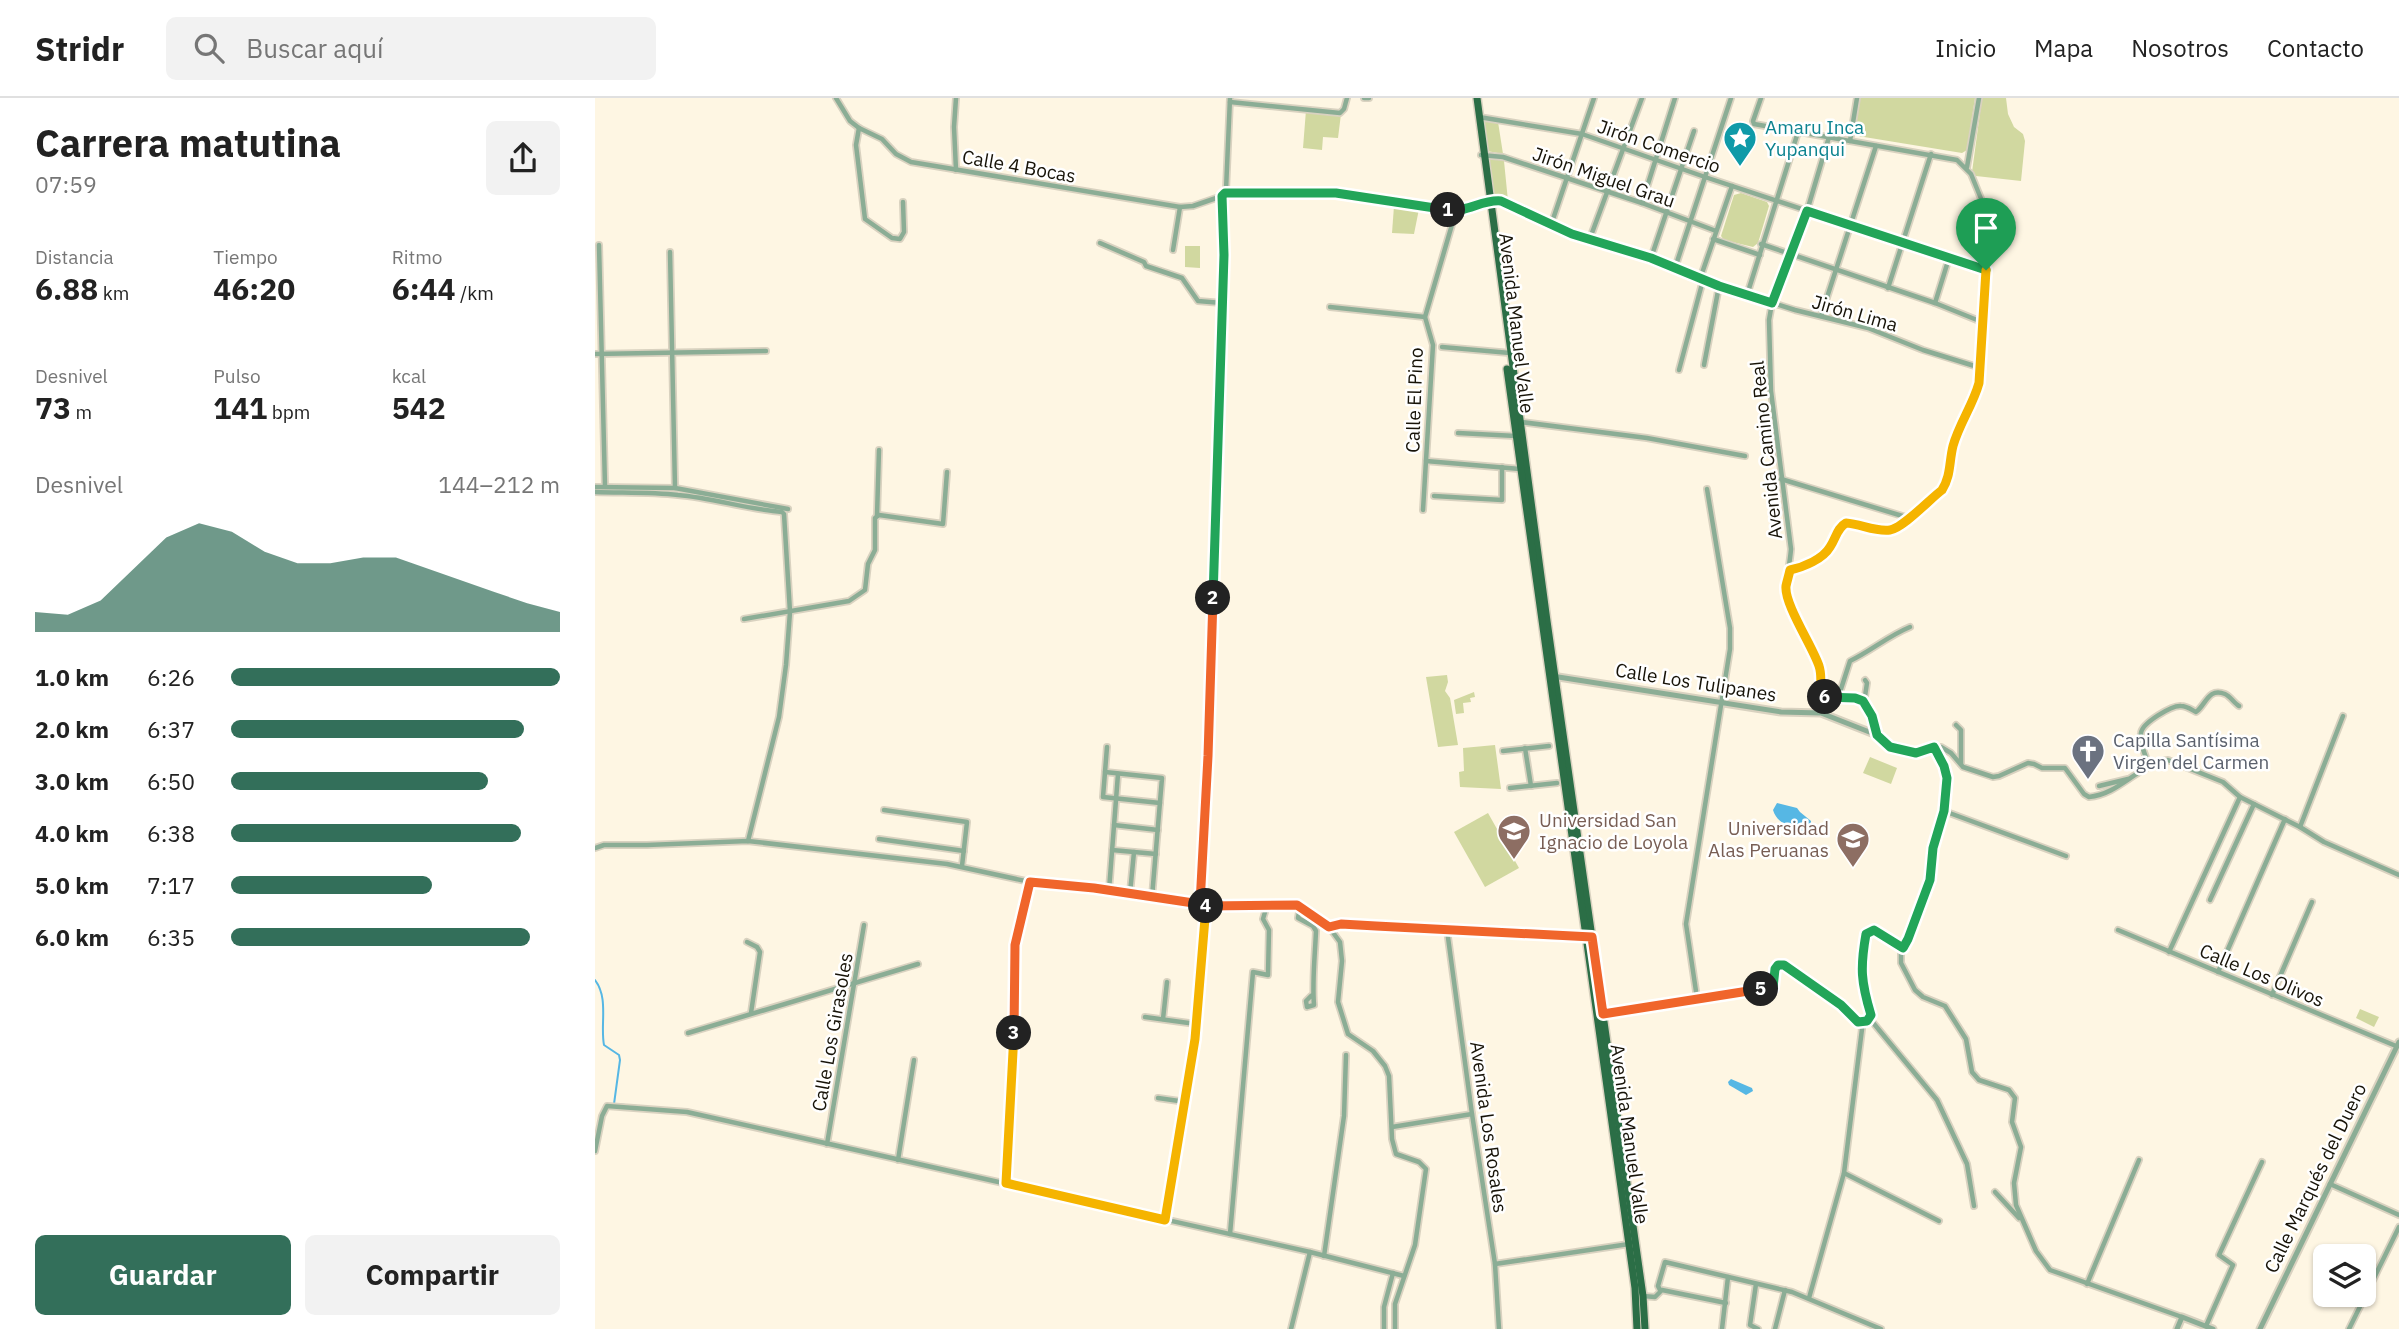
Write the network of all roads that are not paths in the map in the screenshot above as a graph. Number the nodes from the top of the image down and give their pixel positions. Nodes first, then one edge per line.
1 (836, 98) edge
2 (956, 98) edge
3 (1347, 98) edge
4 (1477, 98) edge
5 (1594, 98) edge
6 (1642, 98) edge
7 (1675, 98) edge
8 (1731, 98) edge
9 (1761, 98) edge
10 (1857, 98) edge
11 (1979, 98) edge
12 (1230, 100) edge
13 (1479, 117) junction
14 (859, 128) junction
15 (1694, 131) dead end
16 (1798, 132) junction
17 (1582, 134) junction
18 (1829, 137) junction
19 (1850, 141) junction
20 (1876, 146) junction
21 (1623, 147) junction
22 (1931, 154) junction
23 (1483, 155) junction
24 (1656, 159) junction
25 (1967, 168) junction
26 (1681, 169) junction
27 (956, 170) junction
28 (1705, 177) junction
29 (1566, 178) junction
30 (1732, 186) junction
31 (1607, 192) junction
32 (1223, 194) junction
33 (1776, 200) junction
34 (903, 202) dead end
35 (1488, 202) junction
36 (1642, 203) junction
37 (1180, 207) junction
38 (1456, 211) junction
39 (1807, 211) junction
40 (1666, 213) junction
41 (1690, 222) junction
42 (1551, 225) junction
43 (1852, 226) junction
44 (1716, 231) junction
45 (1713, 239) junction
46 (1589, 241) junction
47 (1100, 243) dead end
48 (1903, 243) junction
49 (1761, 244) junction
50 (599, 245) dead end
51 (1173, 250) dead end
52 (670, 252) dead end
53 (1789, 254) junction
54 (1760, 255) junction
55 (1651, 258) junction
56 (1949, 258) junction
57 (1675, 268) junction
58 (1836, 270) junction
59 (1986, 270) junction
60 (1701, 279) junction
61 (1719, 286) junction
62 (1888, 288) junction
63 (1747, 295) junction
64 (1222, 303) junction
65 (1772, 303) junction
66 (1935, 303) junction
67 (1330, 307) dead end
68 (1821, 316) junction
69 (1425, 317) junction
70 (1982, 322) junction
71 (1442, 346) dead end
72 (766, 351) dead end
73 (1507, 352) junction
74 (672, 353) junction
75 (598, 354) edge
76 (1704, 365) dead end
77 (1981, 368) junction
78 (1679, 370) dead end
79 (1520, 422) junction
80 (1458, 432) dead end
81 (1516, 436) junction
82 (879, 450) dead end
83 (1745, 456) dead end
84 (1426, 461) junction
85 (1502, 467) junction
86 (1520, 469) junction
87 (947, 472) dead end
88 (1781, 479) junction
89 (605, 486) junction
90 (675, 488) junction
91 (595, 489) edge
92 (1707, 489) dead end
93 (1434, 496) dead end
94 (788, 509) dead end
95 (1423, 510) dead end
96 (877, 516) junction
97 (1909, 517) junction
98 (1790, 570) junction
99 (790, 612) junction
100 (744, 619) dead end
101 (1910, 627) dead end
102 (1552, 676) junction
103 (1865, 680) dead end
104 (1821, 692) junction
105 (1723, 702) junction
106 (1864, 703) junction
107 (2239, 706) dead end
108 (2343, 716) dead end
109 (1956, 724) dead end
110 (1877, 735) junction
111 (1549, 746) dead end
112 (1107, 747) dead end
113 (1934, 747) junction
114 (1525, 748) junction
115 (1503, 751) dead end
116 (1961, 765) junction
117 (2149, 766) junction
118 (1105, 772) junction
119 (1118, 774) junction
120 (2130, 778) junction
121 (1557, 783) dead end
122 (1531, 786) junction
123 (2099, 786) dead end
124 (1510, 788) dead end
125 (2240, 797) junction
126 (1116, 799) junction
127 (1160, 803) junction
128 (2254, 804) junction
129 (884, 810) dead end
130 (1944, 811) junction
131 (2285, 819) junction
132 (1114, 825) junction
133 (2300, 827) junction
134 (1158, 830) junction
135 (879, 838) dead end
136 (748, 841) junction
137 (595, 848) edge
138 (964, 850) junction
139 (1112, 850) junction
140 (1134, 852) junction
141 (1156, 854) junction
142 (2066, 856) dead end
143 (962, 866) junction
144 (2399, 875) edge
145 (1030, 882) junction
146 (1109, 890) junction
147 (1130, 893) junction
148 (1152, 897) junction
149 (2210, 900) dead end
150 (2312, 902) dead end
151 (1203, 905) junction
152 (1267, 905) junction
153 (1300, 907) junction
154 (864, 925) dead end
155 (1329, 927) junction
156 (1447, 930) junction
157 (2118, 930) dead end
158 (1589, 938) junction
159 (747, 942) dead end
160 (1903, 948) junction
161 (2169, 952) junction
162 (918, 964) dead end
163 (2217, 972) junction
164 (855, 982) junction
165 (1167, 982) dead end
166 (2272, 995) junction
167 (1311, 996) dead end
168 (1697, 998) junction
169 (751, 1013) junction
170 (1600, 1014) junction
171 (1145, 1017) dead end
172 (1163, 1019) junction
173 (1870, 1019) junction
174 (1858, 1022) junction
175 (1196, 1024) junction
176 (688, 1033) dead end
177 (2397, 1044) edge
178 (1346, 1055) dead end
179 (914, 1060) dead end
180 (1158, 1098) dead end
181 (1186, 1102) junction
182 (1472, 1114) junction
183 (1392, 1127) junction
184 (827, 1144) junction
185 (595, 1151) edge
186 (898, 1160) junction
187 (2139, 1160) dead end
188 (2262, 1162) dead end
189 (1844, 1173) junction
190 (1006, 1183) junction
191 (2329, 1183) junction
192 (1995, 1192) dead end
193 (1974, 1206) dead end
194 (2399, 1215) edge
195 (1165, 1220) junction
196 (1939, 1221) dead end
197 (2024, 1224) junction
198 (2399, 1227) edge
199 (1230, 1234) junction
200 (1632, 1244) junction
201 (1310, 1252) junction
202 (1324, 1256) junction
203 (1495, 1264) junction
204 (1393, 1273) junction
205 (1404, 1276) junction
206 (1728, 1277) junction
207 (1756, 1284) junction
208 (2087, 1284) junction
209 (1660, 1290) junction
210 (1785, 1290) junction
211 (1643, 1296) junction
212 (1809, 1298) junction
213 (1726, 1303) junction
214 (2182, 1317) junction
215 (2209, 1328) edge
216 (1291, 1329) edge
217 (1384, 1329) edge
218 (1395, 1329) edge
219 (1499, 1329) edge
220 (1637, 1329) edge
221 (1645, 1329) edge
222 (1722, 1329) edge
223 (1758, 1329) edge
224 (1775, 1329) edge
225 (1881, 1329) edge
226 (2176, 1329) edge
227 (2260, 1329) edge
228 (2349, 1329) edge

1 - 14 street, Calle 4 Bocas
2 - 27 street
3 - 12 street
4 - 13 main road, Avenida Manuel Valle
5 - 17 street
6 - 21 street
7 - 24 street
8 - 28 street
9 - 16 street
10 - 19 street
11 - 25 street
12 - 32 street
13 - 17 street, Jirón Comercio
13 - 23 main road, Avenida Manuel Valle
14 - 27 street, Calle 4 Bocas
14 - 34 street
15 - 26 street
16 - 18 street
16 - 33 street
17 - 21 street, Jirón Comercio
17 - 29 street
18 - 19 street
18 - 39 street, Avenida Camino Real
19 - 20 street
20 - 22 street
20 - 43 street
21 - 24 street, Jirón Comercio
21 - 31 street
22 - 25 street
22 - 48 street
23 - 29 street, Jirón Miguel Grau
23 - 35 main road, Avenida Manuel Valle
24 - 26 street, Jirón Comercio
24 - 36 street
25 - 59 street
26 - 28 street, Jirón Comercio
26 - 40 street
27 - 37 street, Calle 4 Bocas
28 - 30 street, Jirón Comercio
28 - 41 street
29 - 31 street, Jirón Miguel Grau
29 - 42 street
30 - 33 street, Jirón Comercio
30 - 44 street
31 - 36 street, Jirón Miguel Grau
31 - 46 street
32 - 37 street, Calle 4 Bocas
32 - 38 street, Calle 4 Bocas
32 - 64 street
33 - 39 street, Jirón Comercio
33 - 49 street
35 - 38 street, Calle 4 Bocas
35 - 42 street, Jirón Lima
35 - 73 main road, Avenida Manuel Valle
36 - 40 street, Jirón Miguel Grau
37 - 51 street
38 - 69 street, Calle El Pino
39 - 43 street, Jirón Comercio
39 - 53 street, Avenida Camino Real
40 - 41 street, Jirón Miguel Grau
40 - 55 street
41 - 44 street, Jirón Miguel Grau
41 - 57 street
42 - 46 street, Jirón Lima
43 - 48 street, Jirón Comercio
43 - 58 street
44 - 45 street
45 - 54 street
45 - 60 street
46 - 55 street, Jirón Lima
47 - 64 street
48 - 56 street, Jirón Comercio
48 - 62 street
49 - 53 street
49 - 54 street
50 - 75 street
52 - 74 street
53 - 58 street
53 - 65 street, Avenida Camino Real
54 - 63 street
55 - 57 street, Jirón Lima
56 - 59 street, Jirón Comercio
56 - 66 street
57 - 60 street, Jirón Lima
58 - 62 street
58 - 68 street
59 - 70 street
60 - 61 street, Jirón Lima
60 - 78 street
61 - 63 street, Jirón Lima
61 - 76 street
62 - 66 street
63 - 65 street, Jirón Lima
64 - 151 street
65 - 68 street, Jirón Lima
65 - 88 street, Avenida Camino Real
66 - 70 street
67 - 69 street
68 - 77 street, Jirón Lima
69 - 84 street, Calle El Pino
70 - 77 street
71 - 73 street
72 - 74 street
73 - 79 main road, Avenida Manuel Valle
73 - 81 main road, Avenida Manuel Valle
74 - 75 street
74 - 90 street
75 - 89 street
77 - 97 street
79 - 83 street
79 - 102 main road, Avenida Manuel Valle
80 - 81 street
81 - 86 main road, Avenida Manuel Valle
82 - 96 street
84 - 85 street
84 - 95 street, Calle El Pino
85 - 86 street
85 - 93 street
86 - 102 main road, Avenida Manuel Valle
87 - 96 street
88 - 97 street
88 - 98 street, Avenida Camino Real
89 - 90 street
89 - 91 street
90 - 94 street
91 - 99 street
92 - 105 street
96 - 99 street
97 - 98 street
98 - 104 street, Avenida Camino Real
99 - 100 street
99 - 136 street
101 - 104 street
102 - 105 street, Calle Los Tulipanes
102 - 158 main road, Avenida Manuel Valle
103 - 106 street
104 - 106 street
105 - 110 street, Calle Los Tulipanes
105 - 168 street
106 - 110 street
107 - 117 street
108 - 133 street
109 - 116 street
110 - 113 street
111 - 114 street
112 - 118 street
113 - 116 street
113 - 130 street
114 - 115 street
114 - 122 street
116 - 120 street
117 - 120 street
117 - 125 street
118 - 119 street
118 - 126 street
119 - 126 street
119 - 127 street
120 - 123 street
121 - 122 street
122 - 124 street
125 - 128 street
125 - 161 street
126 - 127 street
126 - 132 street
127 - 134 street
128 - 131 street
128 - 149 street
129 - 138 street
130 - 142 street
130 - 160 street
131 - 133 street
131 - 163 street
132 - 134 street
132 - 139 street
133 - 144 street
134 - 141 street
135 - 138 street
136 - 137 street
136 - 143 street
138 - 143 street
139 - 140 street
139 - 146 street
140 - 141 street
140 - 147 street
141 - 148 street
143 - 145 street
145 - 146 street
145 - 190 street
146 - 147 street
147 - 148 street
148 - 151 street
150 - 166 street
151 - 152 street
151 - 175 street
152 - 153 street
152 - 199 street
153 - 155 street
153 - 167 street
154 - 164 street, Calle Los Girasoles
155 - 156 street
155 - 183 street
156 - 158 street
156 - 182 street, Avenida Los Rosales
157 - 161 street, Calle Los Olivos
158 - 170 main road, Avenida Manuel Valle
159 - 169 street
160 - 173 street
160 - 197 street
161 - 163 street, Calle Los Olivos
162 - 164 street
163 - 166 street, Calle Los Olivos
164 - 169 street
164 - 184 street, Calle Los Girasoles
165 - 172 street
166 - 177 street, Calle Los Olivos
168 - 170 street
168 - 174 street
169 - 176 street
170 - 200 main road, Avenida Manuel Valle
171 - 172 street
172 - 175 street
173 - 174 street
173 - 193 street
174 - 189 street
175 - 181 street
177 - 191 street, Calle Marqués del Duero
178 - 202 street
179 - 186 street
180 - 181 street
181 - 195 street
182 - 183 street
182 - 203 street, Avenida Los Rosales
183 - 205 street
184 - 185 street
184 - 186 street
186 - 190 street
187 - 208 street
188 - 215 street
189 - 196 street
189 - 212 street
190 - 195 street
191 - 194 street
191 - 227 street, Calle Marqués del Duero
192 - 197 street
195 - 199 street
197 - 208 street
198 - 228 street
199 - 201 street
200 - 203 street
200 - 211 main road, Avenida Manuel Valle
200 - 220 main road, Avenida Manuel Valle
201 - 202 street
201 - 216 street
202 - 204 street
203 - 219 street, Avenida Los Rosales
204 - 205 street
204 - 217 street
205 - 218 street
206 - 207 street
206 - 209 street
206 - 213 street
207 - 210 street
207 - 223 street
208 - 214 street
209 - 211 street
209 - 213 street
210 - 212 street
210 - 224 street
211 - 221 main road, Avenida Manuel Valle
212 - 225 street
213 - 222 street
214 - 215 street
214 - 226 street

